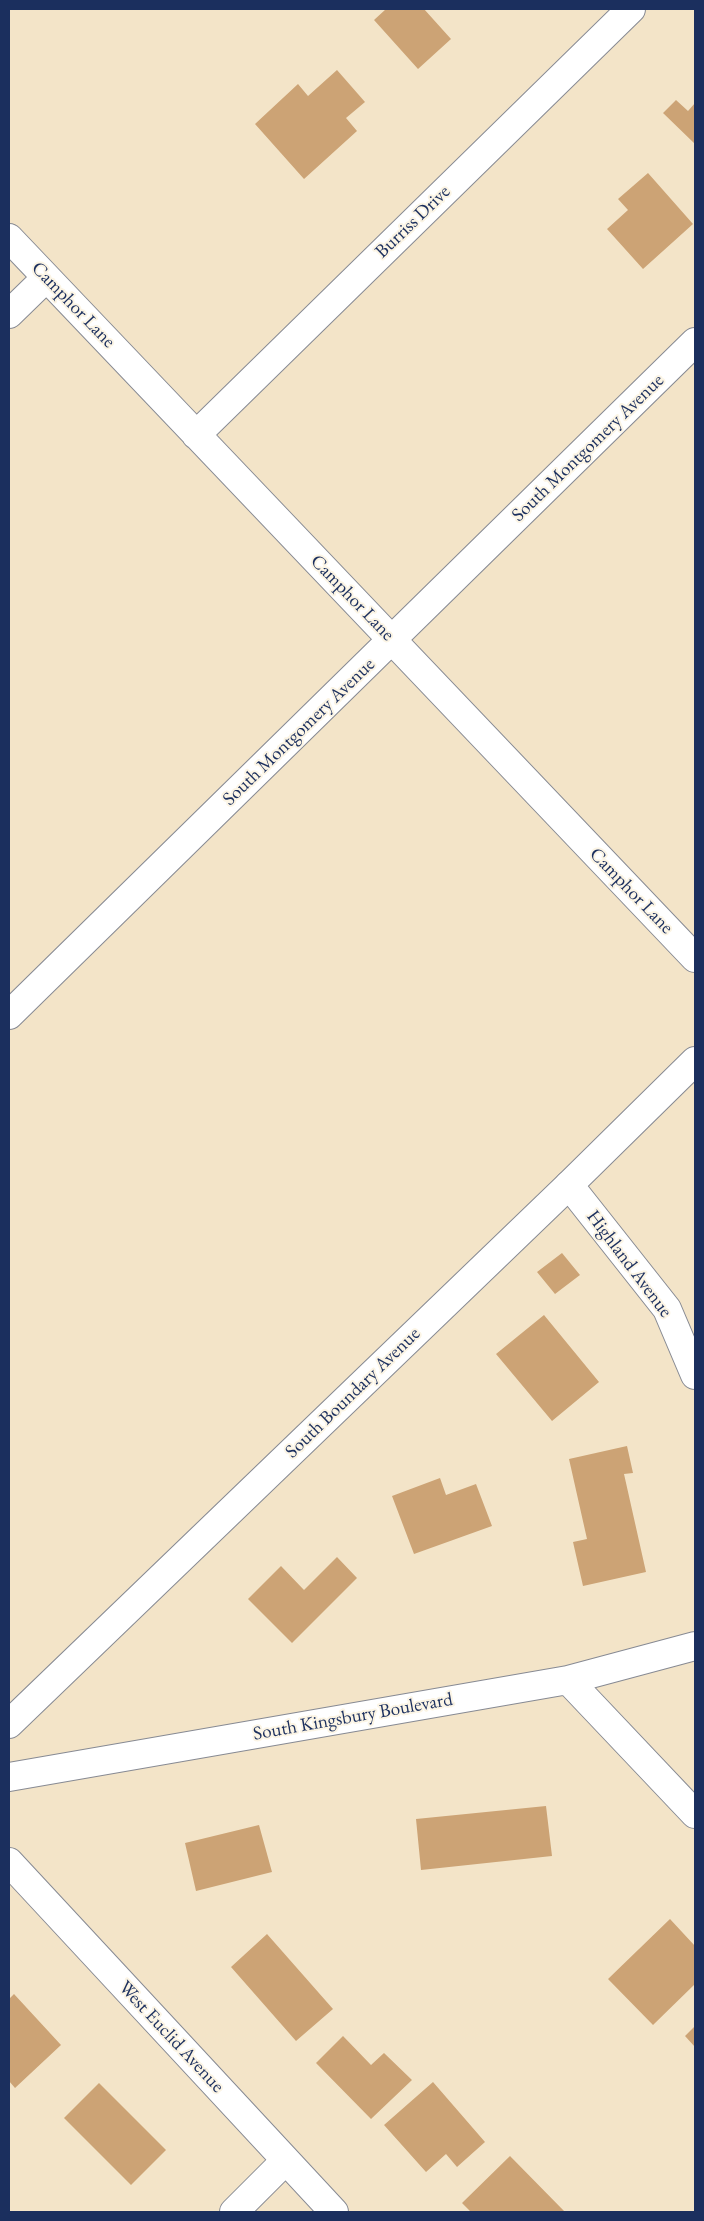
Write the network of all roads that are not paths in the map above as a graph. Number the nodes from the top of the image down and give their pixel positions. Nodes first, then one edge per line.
1 (631, 9) edge
2 (9, 238) edge
3 (46, 278) junction
4 (9, 314) edge
5 (695, 342) edge
6 (196, 435) junction
7 (392, 640) junction
8 (695, 958) edge
9 (9, 1015) edge
10 (695, 1061) edge
11 (569, 1185) junction
12 (695, 1375) edge
13 (695, 1646) edge
14 (568, 1680) junction
15 (9, 1724) edge
16 (9, 1777) edge
17 (695, 1814) edge
18 (9, 1862) edge
19 (285, 2161) junction
20 (234, 2212) edge
21 (334, 2212) edge

1 - 6 street, Burriss Drive
2 - 3 street, Camphor Lane
3 - 4 street
3 - 6 street, Camphor Lane
5 - 7 street, South Montgomery Avenue
6 - 7 street, Camphor Lane
7 - 8 street, Camphor Lane
7 - 9 street, South Montgomery Avenue
10 - 11 street, South Boundary Avenue
11 - 12 street, Highland Avenue
11 - 15 street, South Boundary Avenue
13 - 14 street, South Kingsbury Boulevard
14 - 16 street, South Kingsbury Boulevard
14 - 17 street
18 - 19 street, West Euclid Avenue
19 - 20 street
19 - 21 street, West Euclid Avenue

